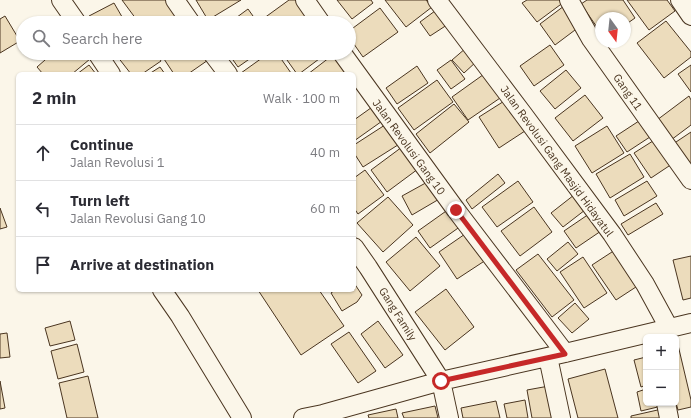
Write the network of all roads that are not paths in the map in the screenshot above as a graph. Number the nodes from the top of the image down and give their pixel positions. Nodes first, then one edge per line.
1 (61, 0) edge
2 (175, 0) edge
3 (305, 0) edge
4 (437, 0) edge
5 (569, 0) edge
6 (680, 0) edge
7 (71, 16) edge
8 (186, 16) edge
9 (316, 16) edge
10 (691, 16) edge
11 (102, 60) edge
12 (217, 60) edge
13 (347, 60) edge
14 (110, 72) edge
15 (226, 72) edge
16 (355, 72) edge
17 (356, 74) edge
18 (691, 180) edge
19 (356, 250) edge
20 (163, 292) edge
21 (691, 323) edge
22 (659, 332) edge
23 (556, 355) junction
24 (441, 381) junction
25 (667, 406) edge
26 (324, 416) edge
27 (242, 418) edge
28 (303, 418) edge
29 (449, 418) edge
30 (561, 418) edge
31 (669, 418) edge

1 - 7 street
2 - 8 street
3 - 9 street
4 - 22 street, Jalan Revolusi Gang Masjid Hidayatul
5 - 18 street, Gang 11
6 - 10 street
11 - 14 street
12 - 15 street
13 - 16 street, Jalan Revolusi Gang 10
17 - 23 street, Jalan Revolusi Gang 10
19 - 24 street, Gang Family
20 - 27 street
21 - 22 street
22 - 23 street
23 - 24 street
23 - 30 street
24 - 26 street
24 - 29 street
25 - 31 street
26 - 28 street

